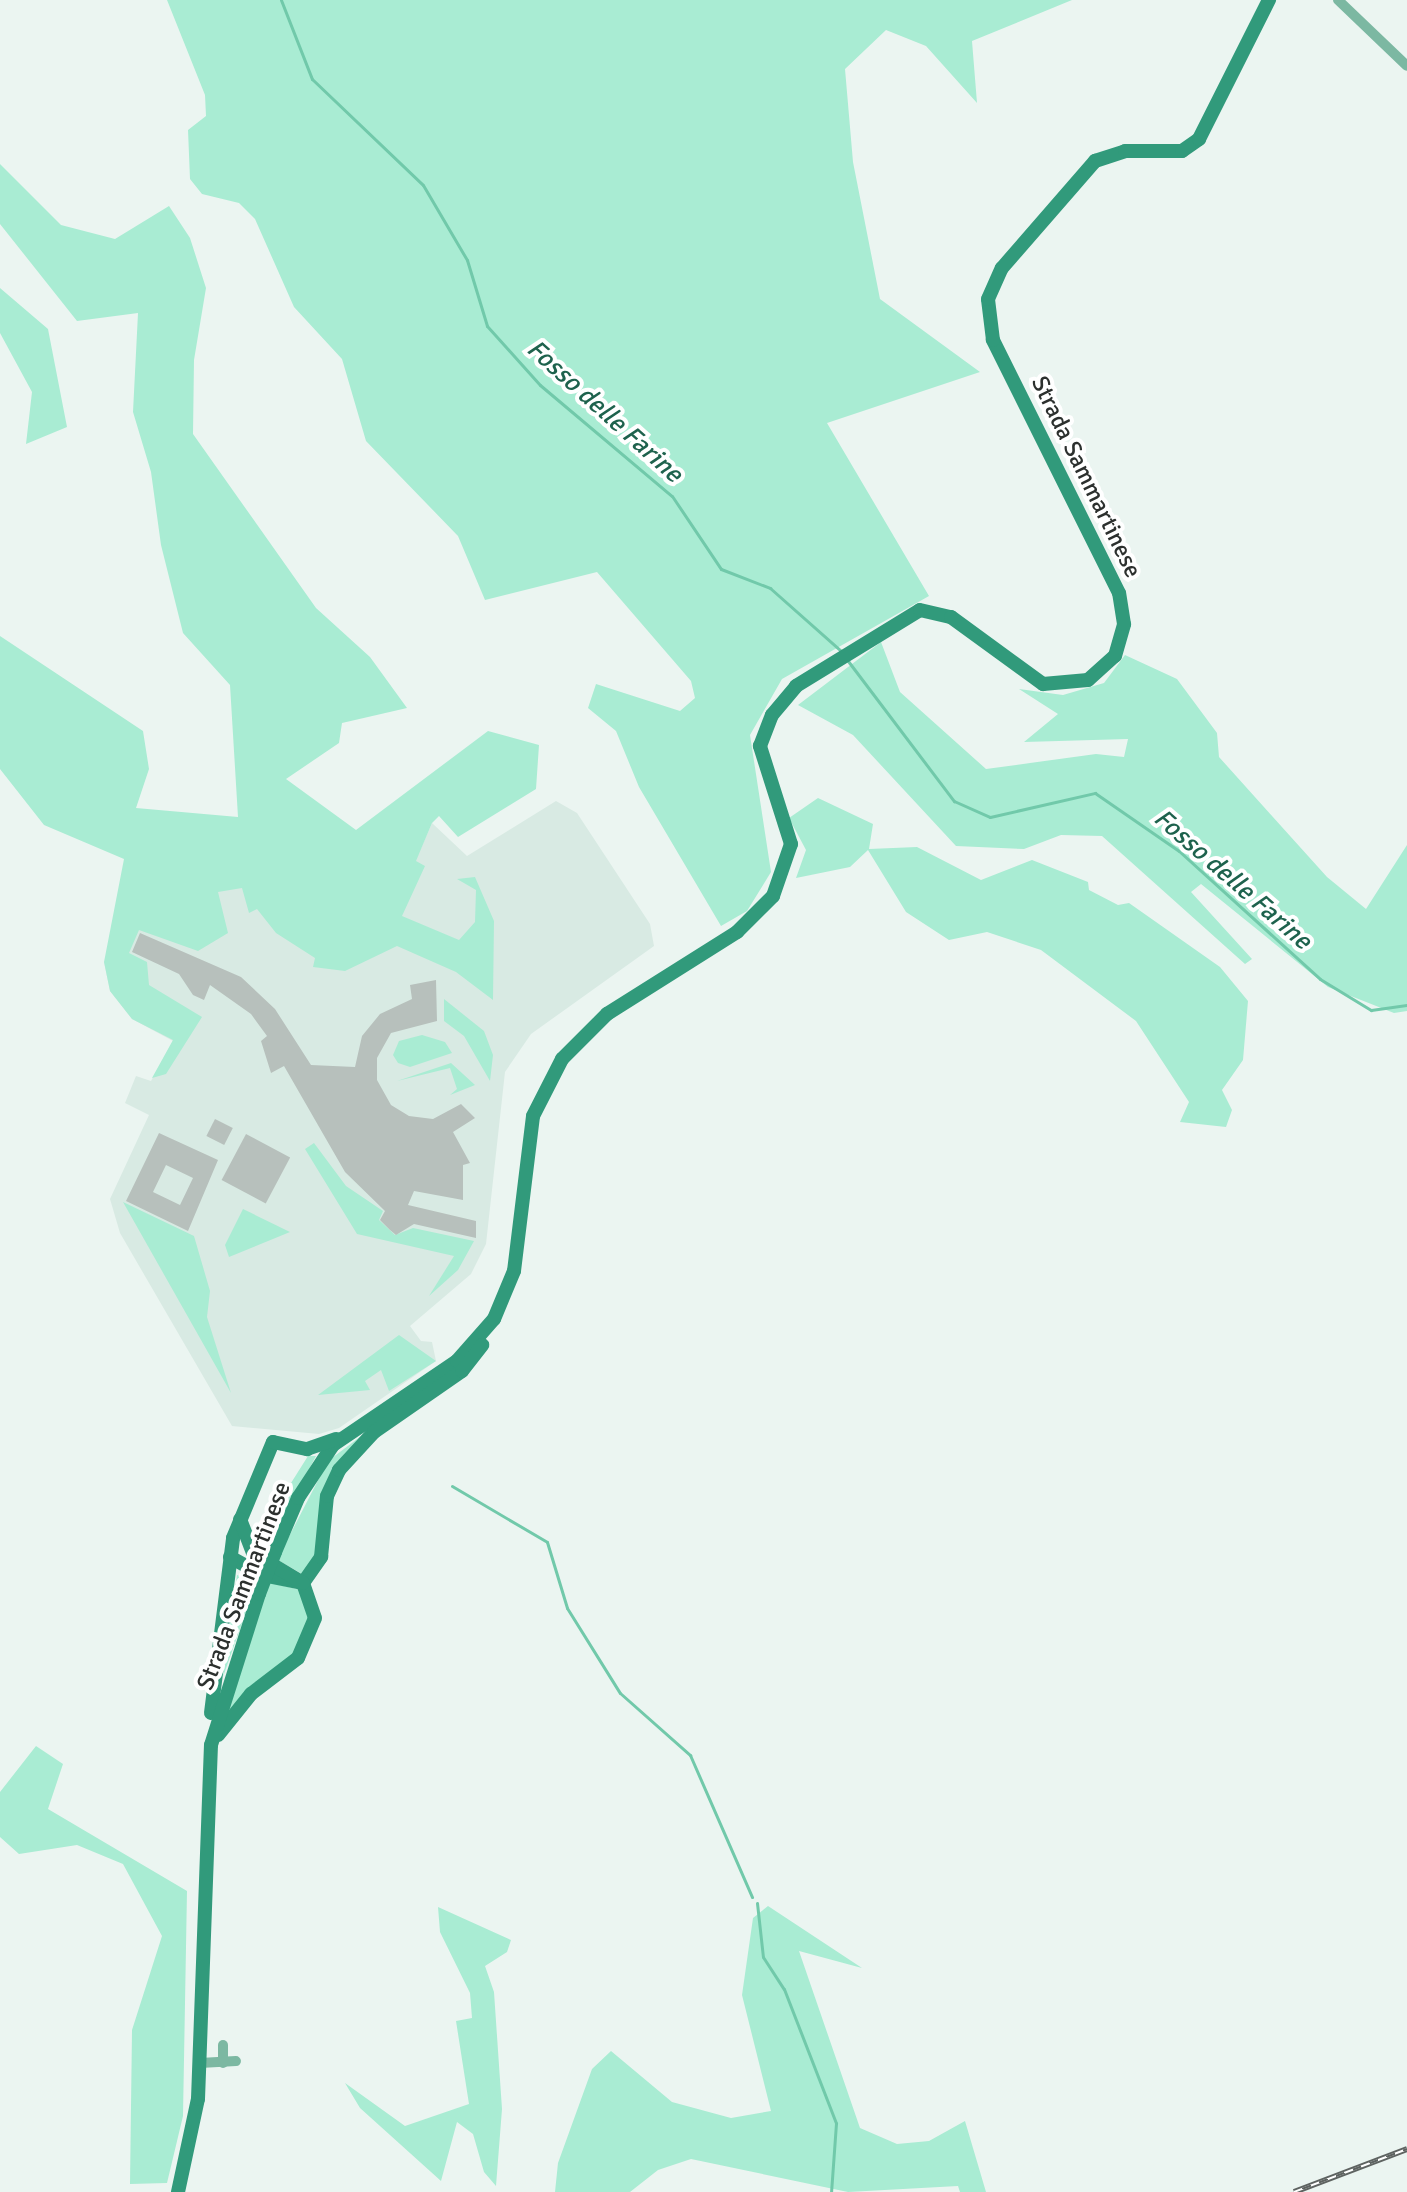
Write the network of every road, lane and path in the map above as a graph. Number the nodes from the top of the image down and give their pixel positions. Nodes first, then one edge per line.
1 (1269, 0) edge
2 (1338, 0) edge
3 (1407, 66) edge
4 (488, 1330) junction
5 (348, 1431) junction
6 (240, 1518) junction
7 (230, 1557) junction
8 (274, 1560) junction
9 (303, 1583) junction
10 (211, 1745) junction
11 (223, 2045) dead end
12 (236, 2061) dead end
13 (200, 2063) junction
14 (223, 2063) junction
15 (178, 2192) edge

1 - 4 main road, Strada Sammartinese
2 - 3 street
4 - 5 main road, Strada Sammartinese
4 - 9 main road
5 - 6 main road
5 - 8 main road, Strada Sammartinese
6 - 7 main road
6 - 8 main road
7 - 8 main road
7 - 9 main road
7 - 10 main road
8 - 9 main road
8 - 10 main road, Strada Sammartinese, bridge
9 - 10 main road
10 - 13 main road, Strada Sammartinese
11 - 14 street
12 - 14 street
13 - 14 street
13 - 15 main road, Strada Sammartinese

